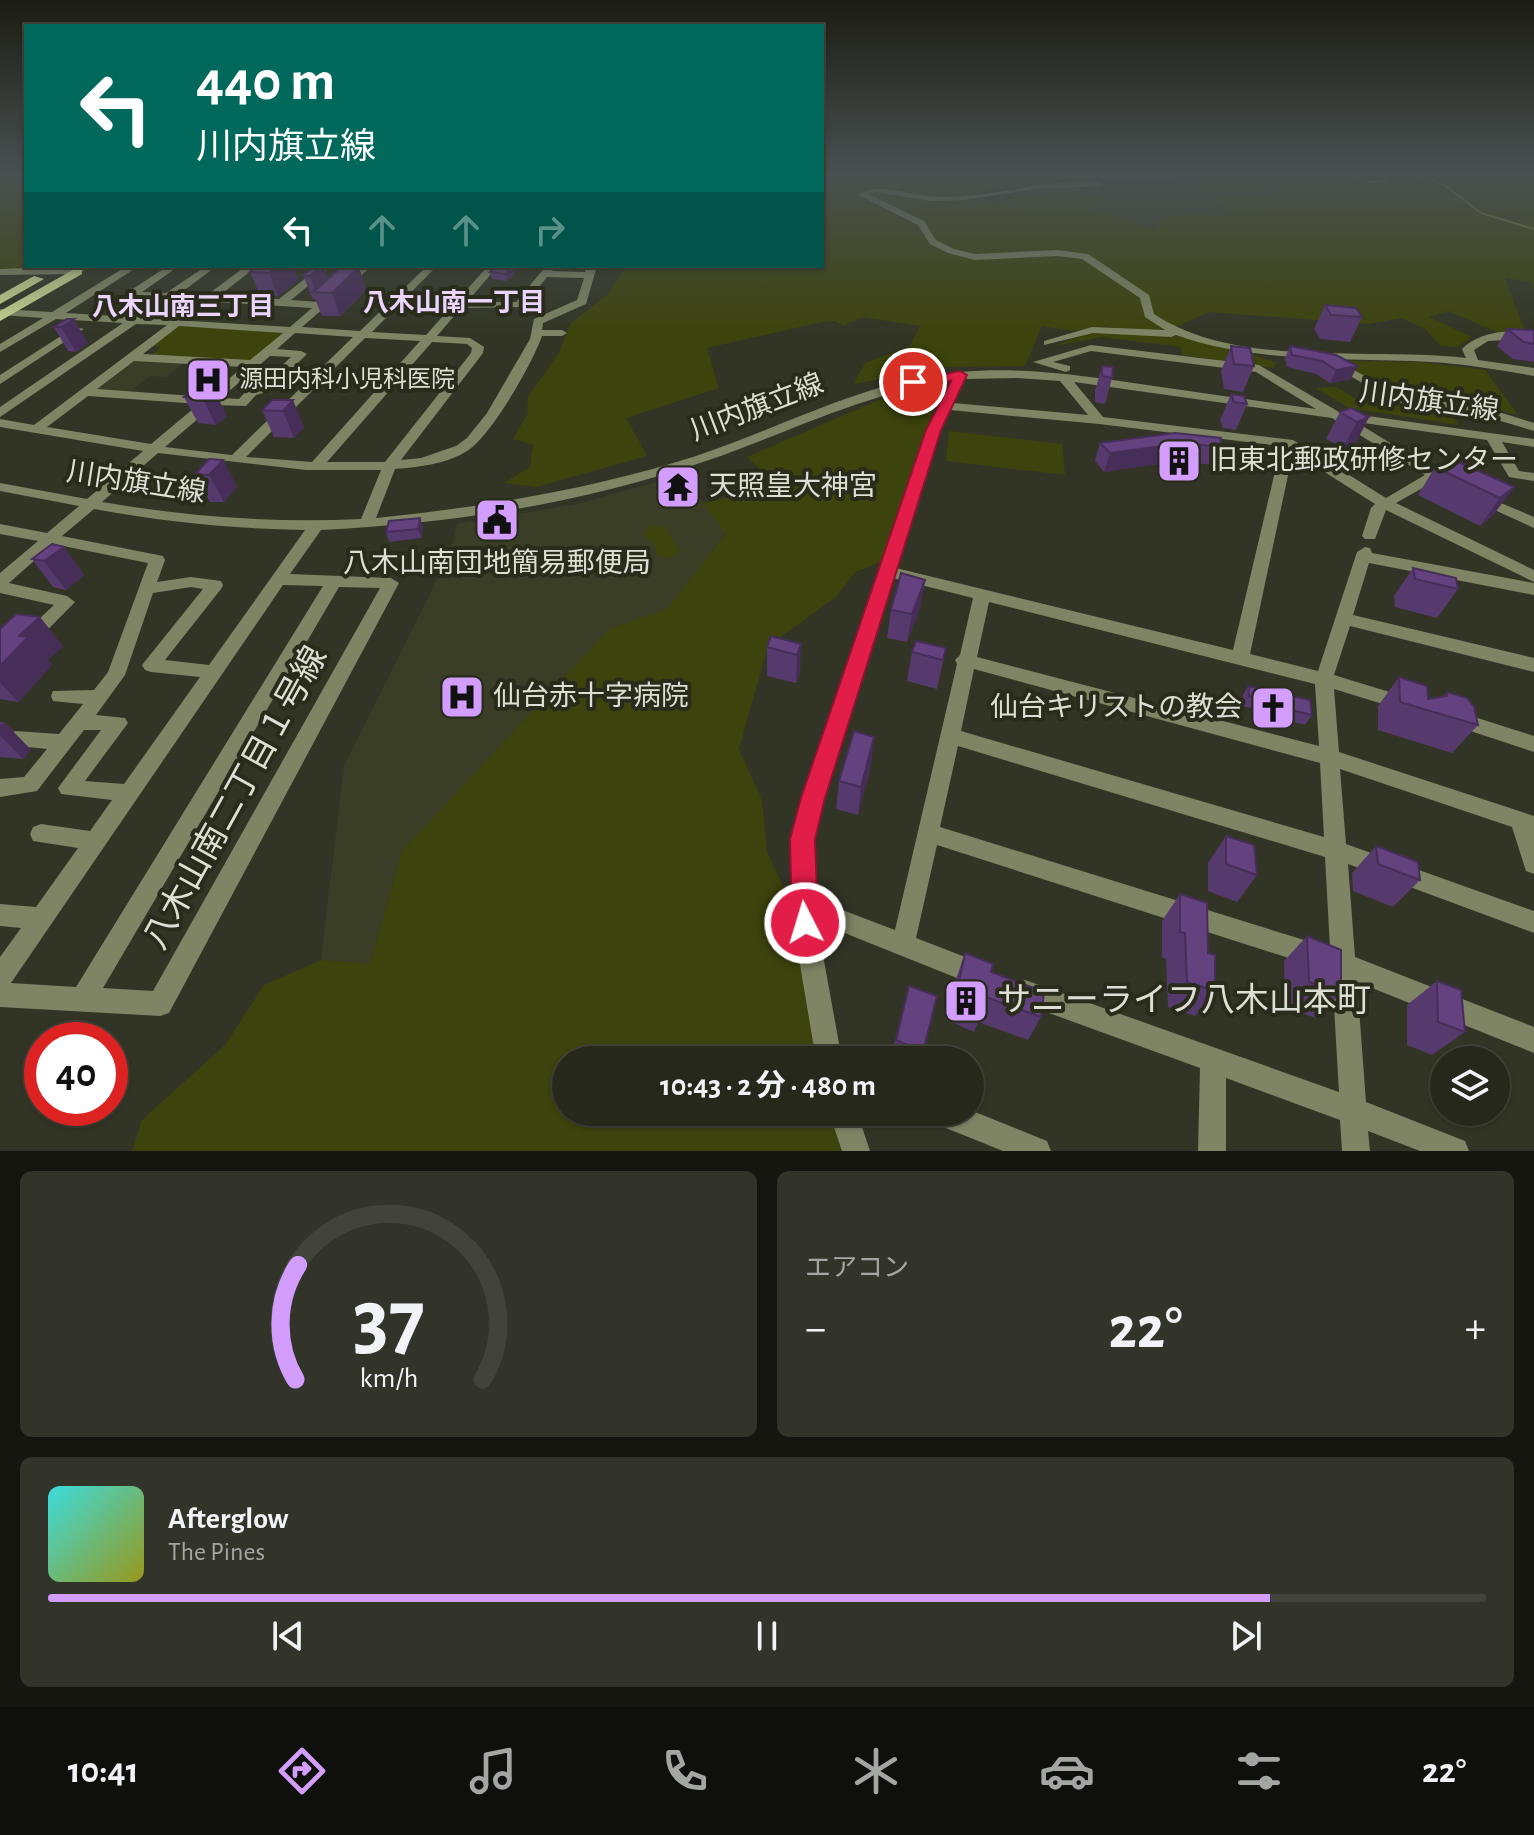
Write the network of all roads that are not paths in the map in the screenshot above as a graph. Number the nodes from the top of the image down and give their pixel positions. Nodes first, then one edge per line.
1 (924, 228) edge
2 (82, 268) edge
3 (131, 268) edge
4 (171, 268) edge
5 (209, 268) edge
6 (249, 268) edge
7 (324, 268) edge
8 (365, 268) edge
9 (430, 268) edge
10 (491, 268) edge
11 (548, 270) edge
12 (53, 271) junction
13 (590, 271) edge
14 (0, 272) edge
15 (253, 292) edge
16 (169, 297) junction
17 (209, 299) junction
18 (241, 301) junction
19 (282, 302) junction
20 (322, 305) junction
21 (459, 305) junction
22 (2, 311) edge
23 (55, 315) junction
24 (96, 318) junction
25 (136, 320) junction
26 (178, 322) junction
27 (209, 324) junction
28 (294, 329) junction
29 (363, 332) junction
30 (537, 333) junction
31 (562, 333) dead end
32 (1177, 334) junction
33 (430, 337) junction
34 (1533, 338) edge
35 (1048, 343) dead end
36 (0, 349) edge
37 (267, 352) junction
38 (132, 357) junction
39 (1329, 358) junction
40 (1474, 363) junction
41 (253, 364) junction
42 (1534, 372) edge
43 (960, 375) junction
44 (1064, 378) junction
45 (0, 380) edge
46 (1087, 381) junction
47 (85, 392) junction
48 (210, 400) junction
49 (943, 406) junction
50 (0, 413) edge
51 (1338, 416) junction
52 (1099, 420) junction
53 (0, 423) edge
54 (1534, 427) edge
55 (37, 429) junction
56 (1492, 437) junction
57 (1288, 443) junction
58 (1534, 443) edge
59 (155, 448) junction
60 (235, 460) junction
61 (317, 465) junction
62 (390, 465) junction
63 (1434, 476) junction
64 (1534, 477) edge
65 (0, 487) edge
66 (91, 503) junction
67 (1384, 503) junction
68 (1534, 516) edge
69 (367, 521) junction
70 (1534, 523) edge
71 (317, 524) junction
72 (0, 529) edge
73 (50, 538) junction
74 (1366, 548) junction
75 (888, 571) junction
76 (1534, 577) edge
77 (278, 579) junction
78 (334, 581) junction
79 (0, 584) edge
80 (145, 589) junction
81 (1534, 589) edge
82 (982, 595) junction
83 (1343, 618) junction
84 (1240, 658) junction
85 (964, 660) junction
86 (1534, 665) edge
87 (0, 667) edge
88 (213, 672) junction
89 (1324, 679) junction
90 (60, 696) dead end
91 (99, 697) junction
92 (79, 722) junction
93 (950, 736) junction
94 (15, 739) dead end
95 (64, 742) junction
96 (1534, 744) edge
97 (1328, 757) junction
98 (0, 788) edge
99 (129, 793) junction
100 (1528, 823) edge
101 (927, 832) junction
102 (41, 834) dead end
103 (96, 841) junction
104 (1335, 850) junction
105 (1534, 864) edge
106 (804, 906) junction
107 (0, 915) edge
108 (41, 919) junction
109 (1534, 922) edge
110 (903, 946) junction
111 (1343, 964) junction
112 (0, 978) edge
113 (0, 995) edge
114 (82, 1000) junction
115 (1534, 1040) edge
116 (827, 1046) edge
117 (1213, 1062) junction
118 (1353, 1109) junction
119 (848, 1126) edge
120 (965, 1126) edge
121 (993, 1142) edge
122 (856, 1151) edge
123 (1037, 1151) edge
124 (1212, 1151) edge
125 (1356, 1151) edge
126 (1455, 1151) edge

1 - 32 street
2 - 12 street
2 - 22 main road
3 - 23 street
4 - 16 street
5 - 16 street
6 - 17 street
7 - 19 street
8 - 20 street
9 - 29 street
10 - 21 street
11 - 13 street
11 - 21 street
12 - 14 street
12 - 22 main road
13 - 30 street
15 - 18 street
16 - 17 street
16 - 25 street
17 - 18 street
18 - 19 street
18 - 27 street
19 - 20 street
20 - 28 street
21 - 33 street
22 - 23 street
23 - 24 street
23 - 36 street
24 - 25 street
24 - 45 street
25 - 26 street
25 - 50 street
26 - 27 street
26 - 38 street
27 - 28 street
28 - 29 street
28 - 37 street
29 - 33 street
29 - 60 street
30 - 31 street
30 - 62 street
32 - 35 street
32 - 39 street
33 - 61 street
33 - 62 street
34 - 40 street
37 - 41 street
37 - 48 street
38 - 41 street
38 - 47 street
39 - 40 street
39 - 54 street
40 - 42 street
41 - 48 street
43 - 44 street, 川内旗立線
43 - 49 street
43 - 69 street, 川内旗立線
44 - 46 street, 川内旗立線
44 - 52 street
46 - 51 street, 川内旗立線
46 - 51 street
47 - 48 street
47 - 55 street
48 - 59 street
49 - 52 street
49 - 75 street
51 - 56 street, 川内旗立線
51 - 63 street
51 - 68 street
52 - 57 street
53 - 55 street
55 - 59 street
56 - 58 street, 川内旗立線
56 - 64 street
57 - 67 street
57 - 84 street
59 - 60 street
59 - 66 street
60 - 61 street
61 - 62 street
62 - 69 street
63 - 67 street
63 - 70 street
65 - 66 street, 川内旗立線
66 - 71 street, 川内旗立線
66 - 73 street
67 - 74 street
67 - 76 street
69 - 71 street, 川内旗立線
71 - 77 street
72 - 73 street
73 - 79 street
73 - 80 street
74 - 81 street
74 - 83 street
75 - 82 street
75 - 106 street
77 - 78 street, 八木山南二丁目１号線
77 - 88 street
78 - 114 street
78 - 114 street, 八木山南二丁目１号線
79 - 87 street
80 - 88 street
80 - 91 street
82 - 84 street
82 - 85 street
83 - 86 street
83 - 89 street
84 - 89 street
85 - 93 street
85 - 97 street
88 - 99 street
89 - 96 street
89 - 97 street
90 - 91 street
91 - 92 street
92 - 95 street
92 - 99 street
93 - 101 street
93 - 104 street
94 - 95 street
95 - 98 street
97 - 100 street
97 - 104 street
99 - 103 street
100 - 105 street
101 - 110 street
101 - 111 street
102 - 103 street
103 - 108 street
104 - 109 street
104 - 111 street
106 - 110 street
106 - 116 street
107 - 108 street
108 - 112 street
110 - 117 street
111 - 115 street
111 - 118 street
113 - 114 street, 八木山南二丁目１号線
117 - 118 street
117 - 124 street
118 - 125 street
118 - 126 street
119 - 122 street
120 - 121 street
121 - 123 street

